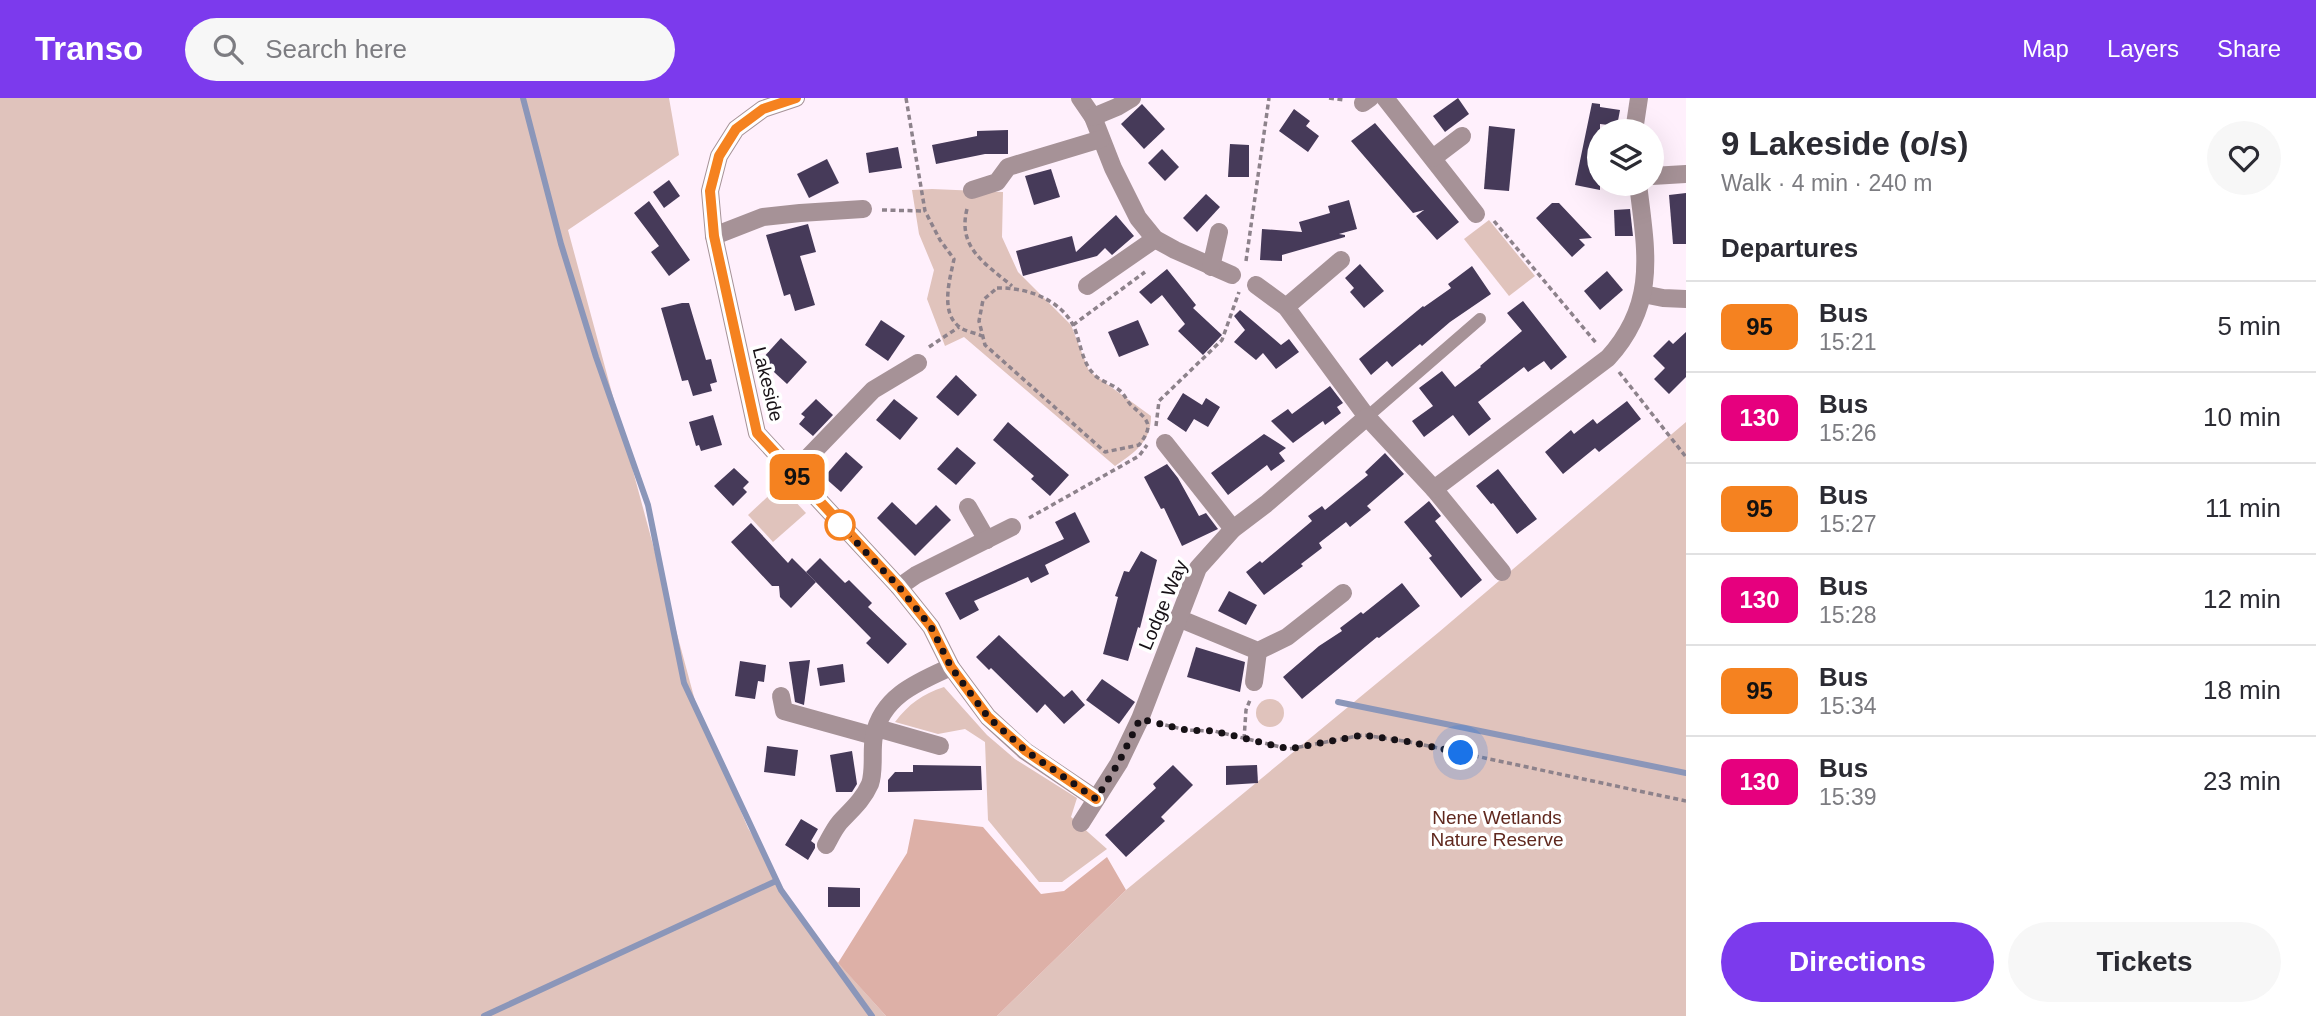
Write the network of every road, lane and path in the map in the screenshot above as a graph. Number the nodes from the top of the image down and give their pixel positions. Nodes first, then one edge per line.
1 (796, 98) edge
2 (906, 98) edge
3 (1080, 98) edge
4 (1132, 98) edge
5 (1269, 98) edge
6 (1385, 98) edge
7 (1639, 98) edge
8 (1093, 117) junction
9 (1636, 119) edge
10 (1462, 136) dead end
11 (1101, 139) junction
12 (1433, 158) junction
13 (1686, 174) edge
14 (1664, 175) edge
15 (972, 190) joint
16 (1639, 196) edge
17 (863, 209) joint
18 (925, 211) junction
19 (1476, 214) joint
20 (1219, 233) dead end
21 (714, 236) junction
22 (1155, 239) junction
23 (1175, 250) junction
24 (1341, 260) dead end
25 (1211, 267) junction
26 (1239, 270) joint
27 (1256, 285) dead end
28 (1087, 286) dead end
29 (1014, 288) junction
30 (1239, 292) dead end
31 (1643, 294) junction
32 (1686, 299) edge
33 (1286, 307) junction
34 (1480, 319) dead end
35 (1073, 325) junction
36 (959, 327) junction
37 (983, 336) junction
38 (1608, 358) junction
39 (918, 363) joint
40 (1367, 417) junction
41 (1158, 437) junction
42 (1686, 457) edge
43 (793, 473) junction
44 (1434, 489) junction
45 (968, 507) dead end
46 (1012, 527) joint
47 (1233, 529) junction
48 (987, 540) junction
49 (1502, 572) dead end
50 (899, 587) junction
51 (1343, 593) dead end
52 (1178, 618) junction
53 (1258, 651) junction
54 (951, 667) junction
55 (1254, 682) joint
56 (780, 696) dead end
57 (1140, 719) junction
58 (876, 732) junction
59 (1244, 738) junction
60 (940, 746) dead end
61 (1096, 799) junction
62 (1686, 801) edge
63 (1081, 823) dead end
64 (826, 845) dead end

1 - 21 street, Lakeside
2 - 18 path
3 - 8 street
4 - 8 street
5 - 26 path
6 - 12 street
7 - 9 street
8 - 11 street
10 - 12 street
11 - 15 street
11 - 22 street
12 - 19 street
13 - 14 street
15 - 29 path
16 - 31 street
17 - 18 path
17 - 21 street
18 - 36 path
19 - 38 path
20 - 25 street
21 - 43 street, Lakeside
22 - 23 street
22 - 28 street
23 - 25 street
23 - 35 path
24 - 33 street
25 - 26 street
27 - 33 street
29 - 35 path
29 - 37 path
30 - 41 path
31 - 32 street
31 - 38 street
33 - 40 street
34 - 40 lane
35 - 37 path
36 - 37 path
36 - 39 path
38 - 42 path
38 - 44 street
39 - 43 street
40 - 44 street
40 - 47 street, Lodge Way
41 - 46 path
41 - 47 street
43 - 50 street, Lakeside
44 - 49 street
45 - 48 street
46 - 48 street
47 - 52 street, Lodge Way
48 - 50 street
50 - 54 street, Lakeside
51 - 53 street
52 - 53 street
52 - 57 street, Lodge Way
53 - 55 street
54 - 58 street
54 - 61 street, Lakeside
55 - 59 path
56 - 58 street
57 - 59 path
57 - 61 street, Lodge Way
58 - 60 street
58 - 64 street
59 - 62 path
61 - 63 street, Lodge Way

